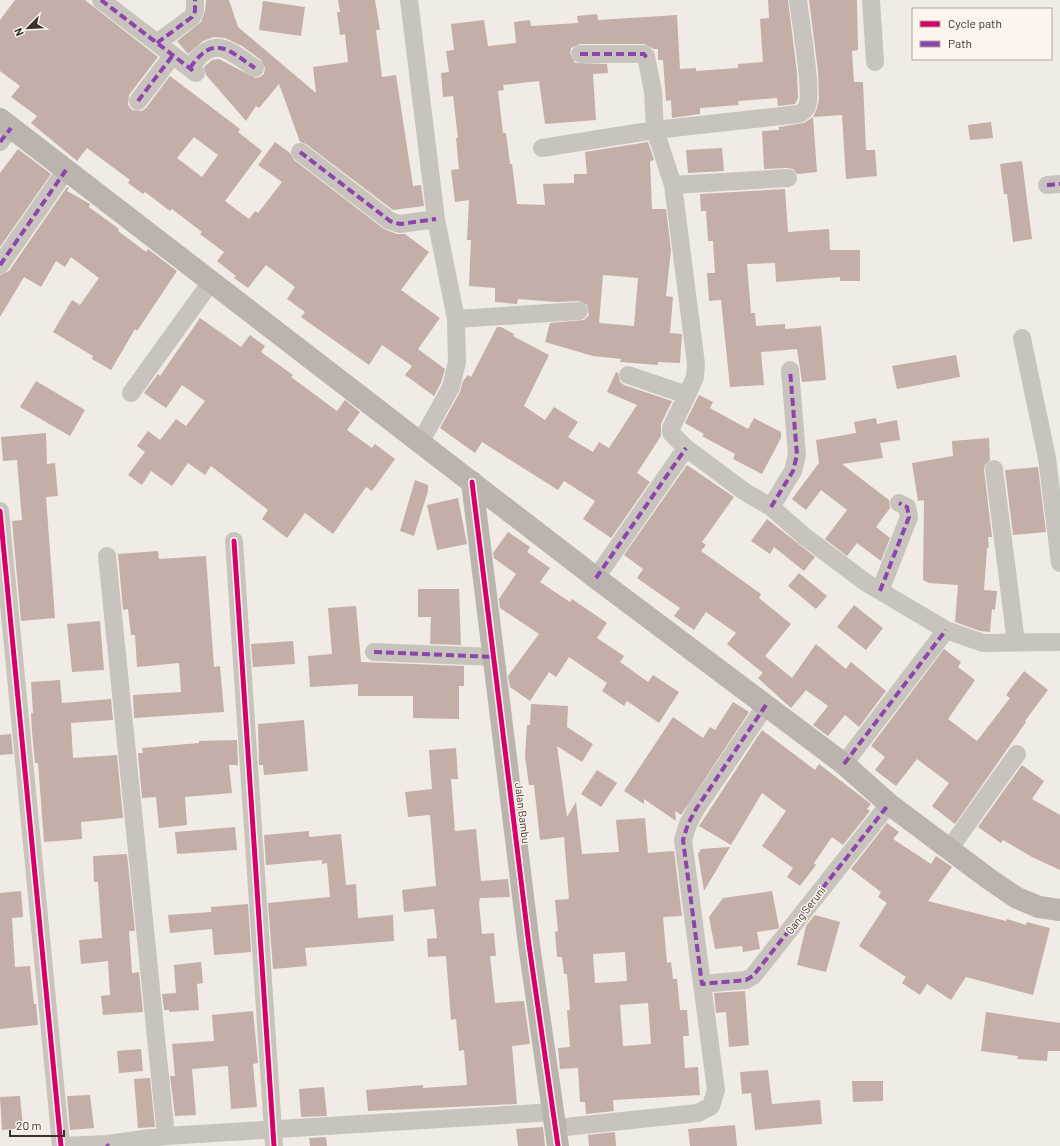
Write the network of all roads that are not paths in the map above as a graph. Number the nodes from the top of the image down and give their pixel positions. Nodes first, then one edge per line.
1 (101, 0) edge
2 (195, 0) edge
3 (409, 0) edge
4 (798, 0) edge
5 (871, 0) edge
6 (157, 43) junction
7 (580, 54) dead end
8 (173, 55) junction
9 (875, 62) dead end
10 (255, 68) dead end
11 (138, 101) dead end
12 (4, 130) edge
13 (655, 130) junction
14 (542, 148) dead end
15 (300, 152) dead end
16 (66, 170) junction
17 (788, 178) dead end
18 (673, 185) junction
19 (436, 219) junction
20 (0, 265) edge
21 (211, 282) junction
22 (579, 311) dead end
23 (456, 319) junction
24 (1022, 338) dead end
25 (790, 370) dead end
26 (628, 375) dead end
27 (131, 393) dead end
28 (686, 395) junction
29 (420, 443) junction
30 (686, 448) junction
31 (994, 469) dead end
32 (472, 482) junction
33 (899, 503) dead end
34 (772, 507) junction
35 (0, 511) edge
36 (234, 541) dead end
37 (107, 556) dead end
38 (1060, 563) edge
39 (596, 578) junction
40 (880, 591) junction
41 (946, 630) junction
42 (1016, 642) junction
43 (1060, 642) edge
44 (374, 652) dead end
45 (494, 657) junction
46 (766, 705) junction
47 (1017, 754) dead end
48 (844, 764) junction
49 (890, 804) junction
50 (950, 848) junction
51 (1060, 910) edge
52 (702, 984) junction
53 (555, 1129) edge
54 (166, 1136) junction
55 (273, 1138) edge
56 (108, 1145) edge
57 (61, 1146) edge

1 - 6 street
2 - 6 street
3 - 19 street
4 - 13 street
5 - 9 street
6 - 8 street
7 - 13 street
8 - 10 street
8 - 11 street
12 - 16 main road
13 - 14 street
13 - 18 street
15 - 19 street
16 - 20 street
16 - 21 main road
17 - 18 street
18 - 28 street
19 - 23 street
21 - 27 street
21 - 29 main road
22 - 23 street
23 - 29 street
24 - 38 street
25 - 34 street
26 - 28 street
28 - 30 street
29 - 32 main road
30 - 34 street
30 - 39 street
31 - 42 street
32 - 39 main road
32 - 45 main road, Jalan Bambu
33 - 40 street
34 - 40 street
35 - 57 street
36 - 55 street
37 - 54 street
39 - 46 main road
40 - 41 street
41 - 42 street
41 - 48 street
42 - 43 street
44 - 45 street
45 - 53 main road, Jalan Bambu
46 - 48 main road
46 - 52 street
47 - 50 street
48 - 49 main road
49 - 50 main road
49 - 52 street, Gang Seruni
50 - 51 main road
52 - 53 street
53 - 55 street
54 - 55 street
54 - 56 street
56 - 57 street

